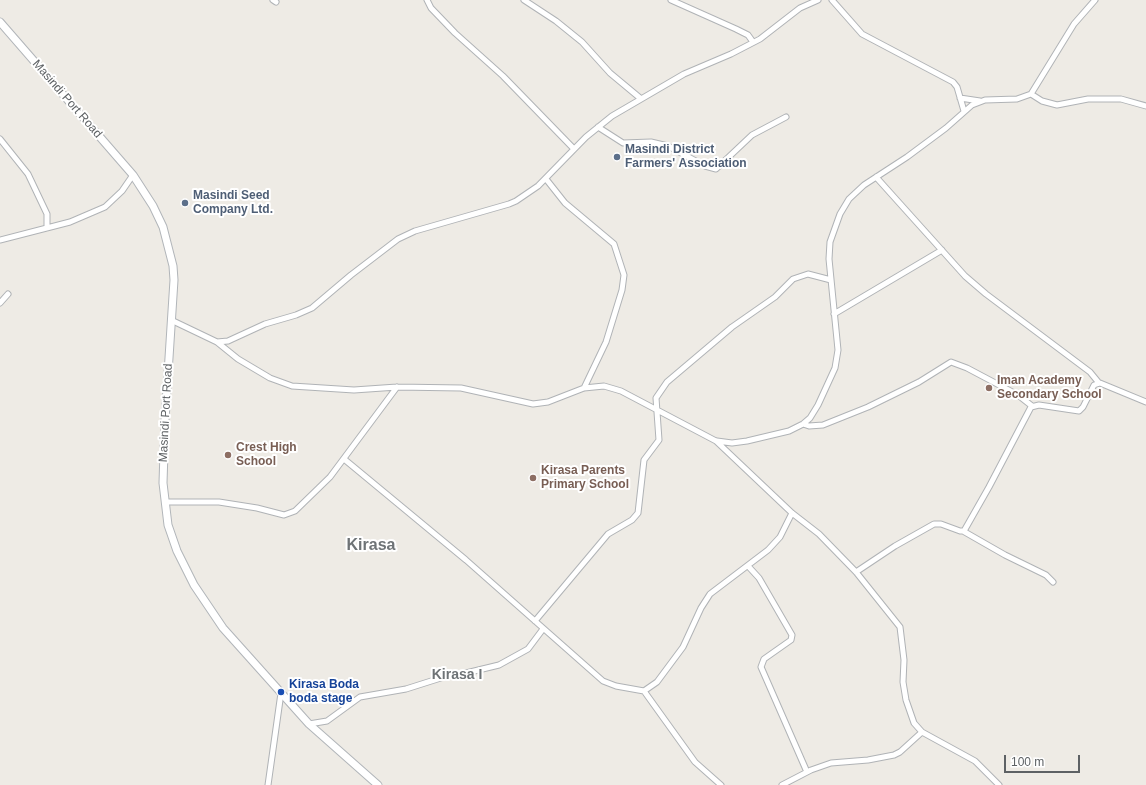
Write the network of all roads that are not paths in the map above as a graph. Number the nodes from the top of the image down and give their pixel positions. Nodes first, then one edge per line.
1 (427, 0) edge
2 (524, 0) edge
3 (671, 0) edge
4 (818, 0) edge
5 (832, 0) edge
6 (1095, 0) edge
7 (0, 22) edge
8 (754, 42) junction
9 (1031, 94) junction
10 (640, 98) junction
11 (960, 98) junction
12 (981, 101) junction
13 (1146, 106) edge
14 (964, 111) junction
15 (786, 117) dead end
16 (598, 127) junction
17 (0, 138) edge
18 (574, 149) junction
19 (133, 175) junction
20 (876, 177) junction
21 (546, 179) junction
22 (47, 228) junction
23 (0, 240) edge
24 (942, 250) junction
25 (831, 280) junction
26 (8, 294) dead end
27 (0, 303) edge
28 (834, 314) junction
29 (171, 320) junction
30 (217, 342) junction
31 (1099, 383) junction
32 (397, 387) junction
33 (584, 388) junction
34 (1146, 402) edge
35 (1032, 406) junction
36 (656, 411) junction
37 (803, 424) junction
38 (716, 441) junction
39 (344, 459) junction
40 (165, 502) junction
41 (792, 513) junction
42 (963, 531) junction
43 (748, 566) junction
44 (856, 572) junction
45 (1053, 582) dead end
46 (535, 621) junction
47 (543, 629) junction
48 (644, 691) junction
49 (281, 693) junction
50 (309, 724) junction
51 (922, 732) junction
52 (807, 772) junction
53 (268, 785) edge
54 (378, 785) edge
55 (721, 785) edge
56 (782, 785) edge
57 (999, 785) edge

1 - 18 street
2 - 10 street
3 - 8 street
4 - 8 street
5 - 11 street
6 - 9 street
7 - 19 main road, Masindi Port Road
8 - 10 street
9 - 12 street
9 - 13 street
10 - 16 street
11 - 12 street
11 - 14 street
12 - 14 street
14 - 20 street
15 - 16 street
16 - 18 street
17 - 22 street
18 - 21 street
19 - 22 street
19 - 29 main road, Masindi Port Road
20 - 24 street
20 - 25 street
21 - 30 street
21 - 33 street
22 - 23 street
24 - 28 street
24 - 31 street
25 - 28 street
25 - 36 street
26 - 27 street
28 - 37 street
29 - 30 street
29 - 40 main road, Masindi Port Road
30 - 32 street
31 - 34 street
31 - 35 street
32 - 33 street
32 - 39 street
33 - 36 street
35 - 37 street
35 - 42 street
36 - 38 street
36 - 46 street
37 - 38 street
38 - 41 street
39 - 40 street
39 - 46 street
40 - 49 main road, Masindi Port Road
41 - 43 street
41 - 44 street
42 - 44 street
42 - 45 street
43 - 48 street
43 - 52 street
44 - 51 street
46 - 47 street
47 - 48 street
47 - 50 street
48 - 55 street
49 - 50 main road, Masindi Port Road
49 - 53 street
50 - 54 main road, Masindi Port Road
51 - 52 street
51 - 57 street
52 - 56 street

